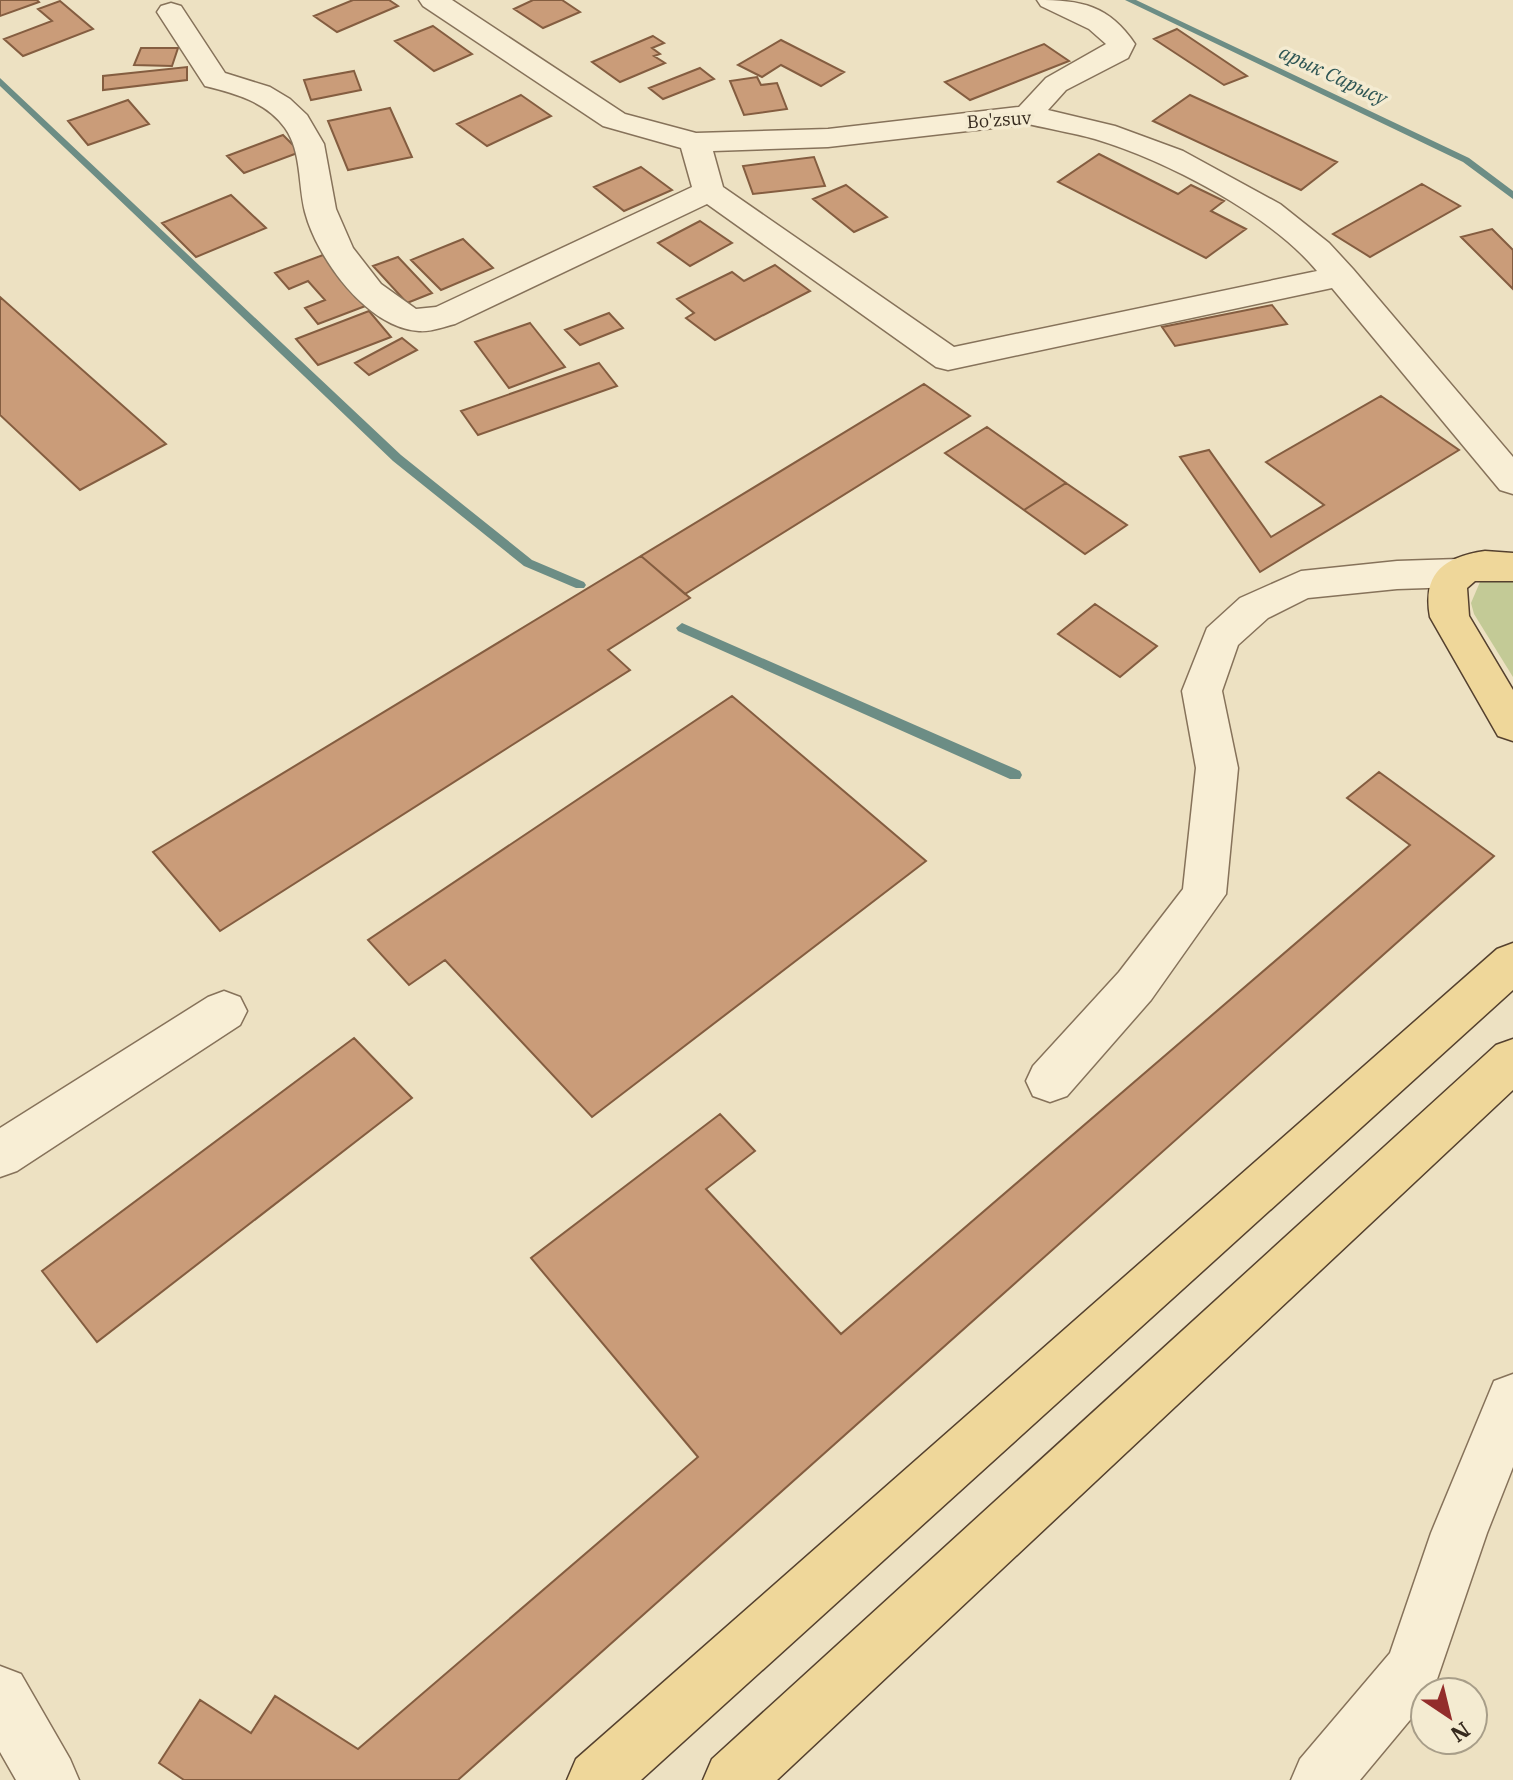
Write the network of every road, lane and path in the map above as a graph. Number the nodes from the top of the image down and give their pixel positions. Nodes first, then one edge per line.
1 (433, 0) edge
2 (1051, 0) edge
3 (171, 12) dead end
4 (1028, 115) junction
5 (695, 142) junction
6 (709, 191) junction
7 (1341, 276) junction
8 (1513, 481) edge
9 (1491, 565) edge
10 (1513, 725) edge
11 (1513, 962) edge
12 (224, 1011) dead end
13 (1513, 1060) edge
14 (1050, 1081) dead end
15 (0, 1155) edge
16 (1513, 1400) edge
17 (0, 1695) edge
18 (49, 1780) edge
19 (597, 1780) edge
20 (733, 1780) edge
21 (1321, 1780) edge

1 - 5 street, Bo'zsuv
2 - 4 street
3 - 6 street
4 - 5 street, Bo'zsuv
4 - 7 street, Bo'zsuv
5 - 6 street
6 - 7 street
7 - 8 street, Bo'zsuv
9 - 10 main road
9 - 14 street
11 - 19 main road
12 - 15 street
13 - 20 main road
16 - 21 street
17 - 18 street

